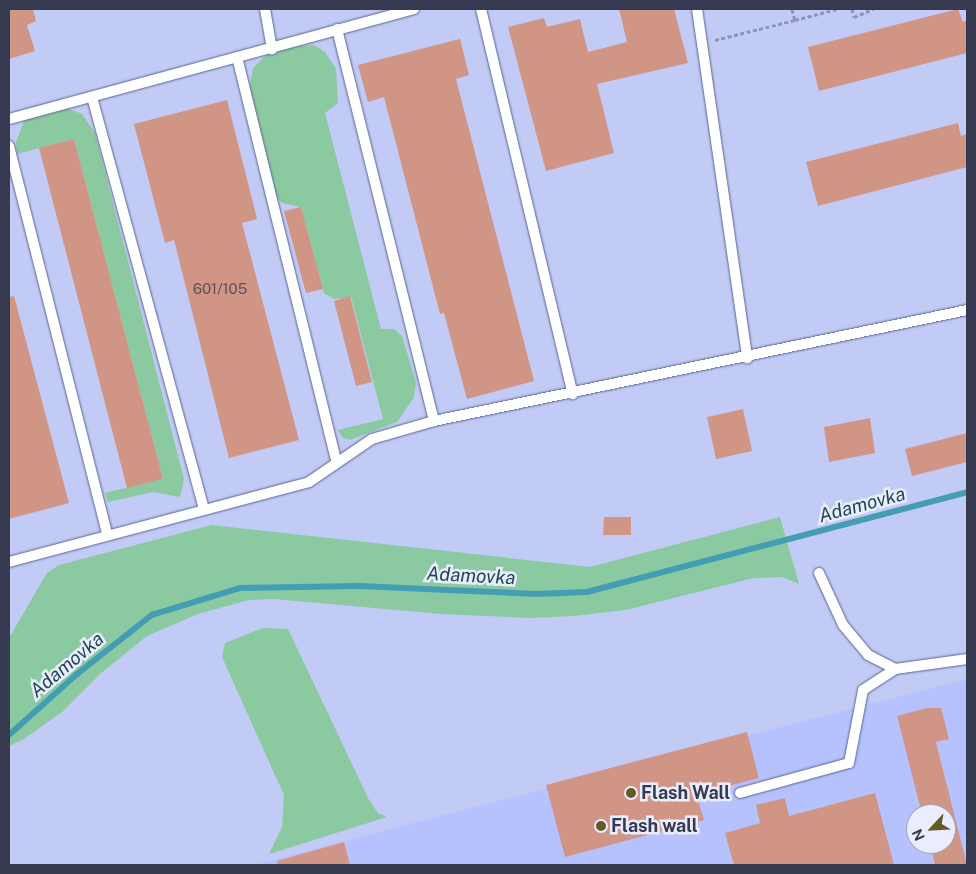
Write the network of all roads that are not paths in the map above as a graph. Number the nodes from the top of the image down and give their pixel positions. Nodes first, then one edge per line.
1 (265, 9) edge
2 (381, 9) edge
3 (414, 9) edge
4 (481, 9) edge
5 (698, 9) edge
6 (370, 20) junction
7 (336, 29) junction
8 (272, 49) junction
9 (237, 57) junction
10 (92, 97) junction
11 (9, 119) edge
12 (9, 146) edge
13 (967, 310) edge
14 (747, 358) junction
15 (573, 394) junction
16 (434, 421) junction
17 (336, 461) junction
18 (204, 509) junction
19 (107, 534) junction
20 (9, 562) edge
21 (819, 573) dead end
22 (967, 659) edge
23 (895, 669) junction
24 (740, 793) dead end

1 - 8 lane
2 - 6 lane
3 - 6 lane
4 - 15 lane
5 - 14 lane
6 - 7 lane
7 - 8 lane
7 - 16 lane
8 - 9 lane
9 - 10 lane
9 - 17 lane
10 - 11 lane
10 - 18 lane
12 - 19 lane
13 - 14 lane
14 - 15 lane
15 - 16 lane
16 - 17 lane
17 - 18 lane
18 - 19 lane
19 - 20 lane
21 - 23 lane
22 - 23 lane
23 - 24 lane

